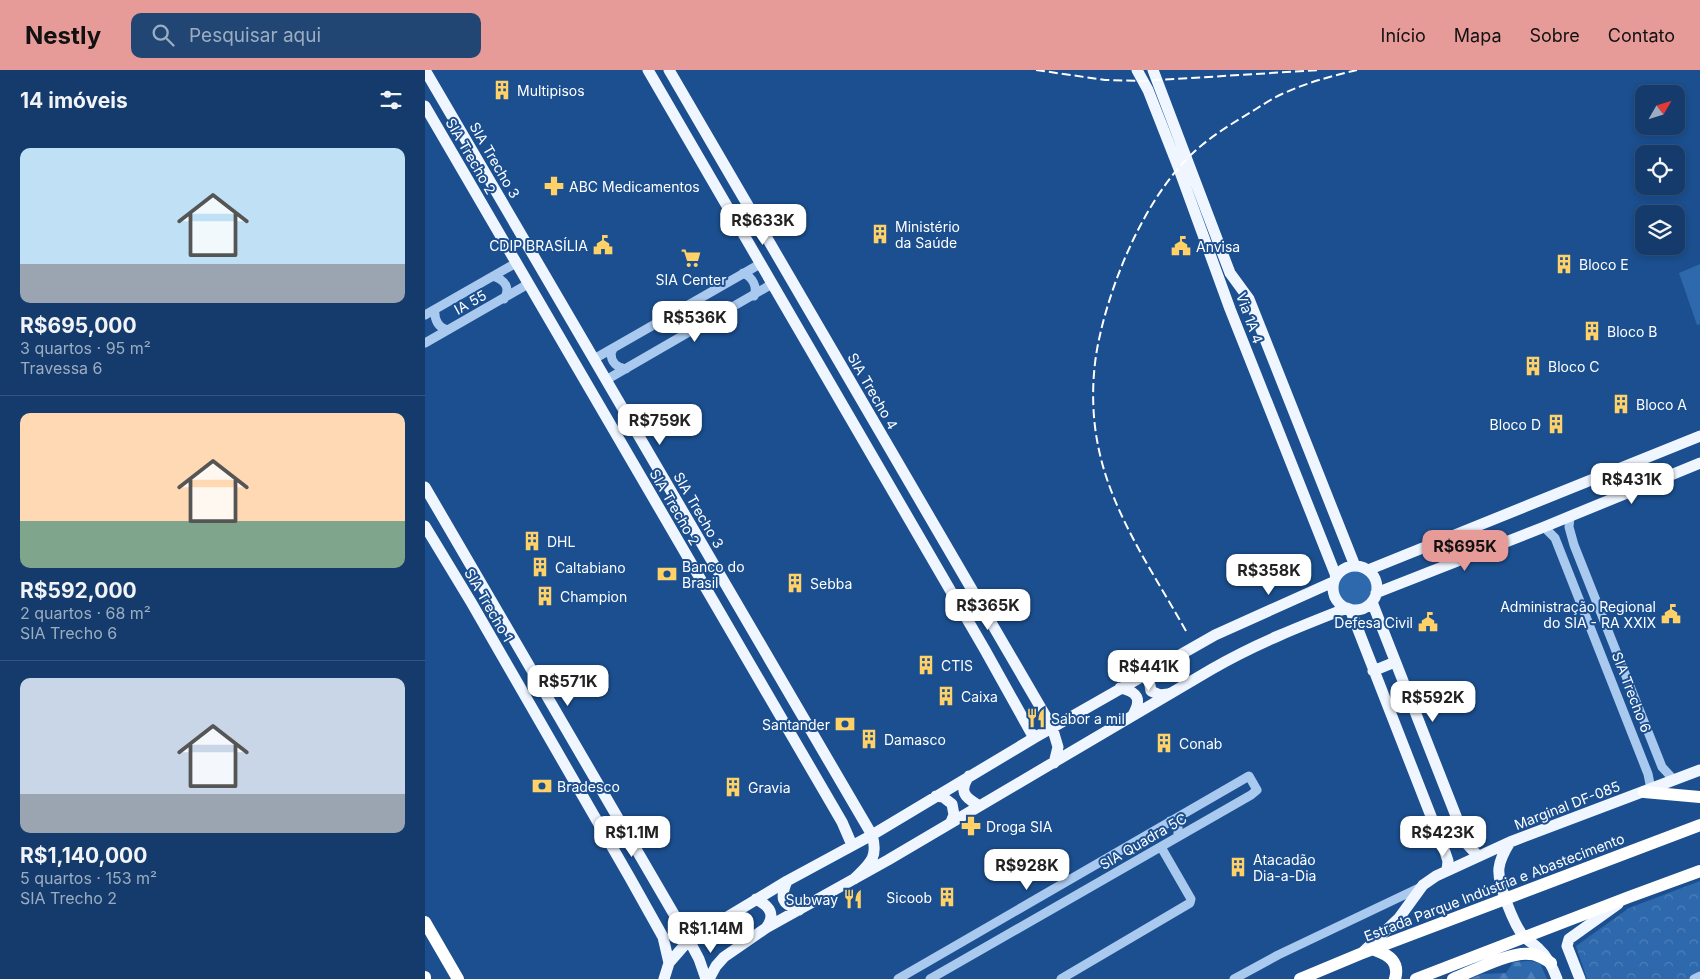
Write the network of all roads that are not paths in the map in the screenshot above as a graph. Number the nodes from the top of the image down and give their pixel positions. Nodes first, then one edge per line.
1 (425, 70) edge
2 (648, 70) edge
3 (1137, 70) edge
4 (1153, 70) edge
5 (671, 74) edge
6 (656, 84) junction
7 (425, 106) edge
8 (448, 108) junction
9 (693, 110) junction
10 (431, 117) junction
11 (676, 119) junction
12 (701, 126) junction
13 (460, 130) junction
14 (686, 135) junction
15 (444, 140) junction
16 (760, 227) junction
17 (744, 236) junction
18 (525, 242) junction
19 (505, 244) junction
20 (516, 263) junction
21 (761, 264) junction
22 (743, 273) junction
23 (493, 276) junction
24 (528, 284) junction
25 (772, 284) junction
26 (555, 294) junction
27 (754, 296) junction
28 (504, 299) junction
29 (538, 302) junction
30 (435, 310) junction
31 (811, 314) junction
32 (425, 315) edge
33 (793, 320) junction
34 (448, 330) junction
35 (425, 343) edge
36 (613, 348) junction
37 (594, 360) junction
38 (1275, 364) junction
39 (626, 369) junction
40 (1255, 372) junction
41 (606, 380) junction
42 (861, 401) junction
43 (845, 409) junction
44 (870, 416) junction
45 (854, 425) junction
46 (1700, 436) edge
47 (1700, 463) edge
48 (425, 487) edge
49 (679, 504) junction
50 (661, 512) junction
51 (1570, 516) junction
52 (688, 521) junction
53 (425, 526) edge
54 (1544, 527) junction
55 (671, 530) junction
56 (1574, 545) junction
57 (1560, 549) junction
58 (1355, 566) junction
59 (1368, 570) junction
60 (1335, 579) junction
61 (486, 592) junction
62 (1374, 598) junction
63 (471, 602) junction
64 (1348, 609) junction
65 (498, 613) junction
66 (481, 620) junction
67 (1003, 643) junction
68 (1616, 649) junction
69 (985, 650) junction
70 (1601, 654) junction
71 (1395, 662) junction
72 (1623, 666) junction
73 (1156, 668) junction
74 (1373, 671) junction
75 (1609, 674) junction
76 (1120, 688) junction
77 (1171, 694) junction
78 (1039, 706) junction
79 (1133, 715) junction
80 (1022, 716) junction
81 (1052, 727) junction
82 (1034, 738) junction
83 (820, 746) junction
84 (803, 755) junction
85 (1054, 763) junction
86 (1663, 767) junction
87 (1700, 770) edge
88 (1648, 774) junction
89 (969, 776) junction
90 (1674, 780) junction
91 (1647, 791) junction
92 (936, 796) junction
93 (1700, 797) edge
94 (608, 802) junction
95 (978, 806) junction
96 (591, 813) junction
97 (860, 814) junction
98 (1183, 814) junction
99 (1170, 821) junction
100 (841, 822) junction
101 (951, 822) junction
102 (1700, 825) edge
103 (1191, 830) junction
104 (872, 835) junction
105 (1178, 837) junction
106 (1509, 842) junction
107 (852, 845) junction
108 (1161, 847) junction
109 (1478, 856) junction
110 (648, 870) junction
111 (1447, 870) junction
112 (1700, 871) edge
113 (630, 878) junction
114 (854, 879) junction
115 (787, 881) junction
116 (1423, 886) junction
117 (1629, 897) junction
118 (756, 899) junction
119 (1506, 900) junction
120 (1020, 909) junction
121 (799, 910) junction
122 (1006, 916) junction
123 (425, 922) edge
124 (1029, 922) junction
125 (767, 928) junction
126 (1014, 930) junction
127 (1525, 937) junction
128 (689, 940) junction
129 (1375, 950) junction
130 (1361, 954) junction
131 (669, 963) junction
132 (1551, 963) junction
133 (1700, 976) edge
134 (936, 977) edge
135 (663, 978) edge
136 (459, 979) edge
137 (707, 979) edge
138 (898, 979) edge
139 (1061, 979) edge
140 (1235, 979) edge
141 (1300, 979) edge
142 (1395, 979) edge
143 (1416, 979) edge
144 (1453, 979) edge
145 (1557, 979) edge
146 (1580, 979) edge
147 (1694, 979) edge

1 - 8 main road, SIA Trecho 3
2 - 6 main road
3 - 40 main road, Via 1A 4
4 - 38 main road, Via 1A 4
5 - 6 main road
5 - 9 main road, SIA Trecho 4
6 - 11 main road
7 - 10 main road, SIA Trecho 2
8 - 10 main road
8 - 13 main road, SIA Trecho 3
9 - 11 main road
9 - 12 main road, SIA Trecho 4
10 - 15 main road, SIA Trecho 2
11 - 14 main road
12 - 14 main road
12 - 16 main road, SIA Trecho 4
13 - 15 main road
13 - 18 main road, SIA Trecho 3
14 - 17 main road
15 - 19 main road, SIA Trecho 2
16 - 17 main road
16 - 31 main road, SIA Trecho 4
17 - 21 main road
18 - 19 main road
18 - 26 main road, SIA Trecho 3
19 - 20 main road, SIA Trecho 2
20 - 23 street, IA 55
20 - 24 main road, SIA Trecho 2
21 - 22 street
21 - 25 main road
22 - 27 street
22 - 36 street
23 - 28 street
23 - 30 street, IA 55
24 - 28 street, IA 55
24 - 29 main road, SIA Trecho 2
25 - 27 street
25 - 33 main road
26 - 29 main road
26 - 37 main road, SIA Trecho 3
27 - 39 street
28 - 34 street, IA 55
29 - 50 main road, SIA Trecho 2
30 - 32 street, IA 55
30 - 34 street
31 - 33 main road
31 - 42 main road, SIA Trecho 4
33 - 43 main road
34 - 35 street, IA 55
36 - 37 street
36 - 39 street
37 - 41 main road, SIA Trecho 3
38 - 40 main road
38 - 58 main road, Via 1A 4
39 - 41 street
40 - 60 main road, Via 1A 4
41 - 49 main road, SIA Trecho 3
42 - 43 main road
42 - 44 main road, SIA Trecho 4
43 - 45 main road
44 - 45 main road
44 - 67 main road, SIA Trecho 4
45 - 69 main road
46 - 59 main road
47 - 51 main road
48 - 61 main road
49 - 50 main road
49 - 52 main road, SIA Trecho 3
50 - 55 main road, SIA Trecho 2
51 - 54 main road
51 - 56 street
52 - 55 main road
52 - 83 main road, SIA Trecho 3
53 - 63 main road, SIA Trecho 1
54 - 57 street, SIA Trecho 6
54 - 62 main road
55 - 84 main road, SIA Trecho 2
56 - 57 street
56 - 68 street
57 - 70 street, SIA Trecho 6
58 - 59 main road
58 - 60 main road
59 - 62 main road
60 - 64 main road
60 - 73 main road
61 - 63 main road
61 - 65 main road
62 - 64 main road
62 - 71 main road
63 - 66 main road, SIA Trecho 1
64 - 74 main road
64 - 77 main road
65 - 66 main road
65 - 94 main road
66 - 96 main road, SIA Trecho 1
67 - 69 main road
67 - 78 main road, SIA Trecho 4
68 - 70 street
68 - 72 street
69 - 80 main road
70 - 75 street, SIA Trecho 6
71 - 74 main road
71 - 109 main road
72 - 75 street
72 - 86 street
73 - 76 main road
73 - 77 main road
74 - 111 main road
75 - 88 street, SIA Trecho 6
76 - 79 main road
76 - 81 main road
77 - 79 main road
78 - 80 main road
78 - 81 main road, SIA Trecho 4
79 - 85 main road
80 - 82 main road
81 - 82 main road
81 - 85 main road, SIA Trecho 4
82 - 89 main road
83 - 84 main road
83 - 97 main road, SIA Trecho 3
84 - 100 main road, SIA Trecho 2
85 - 95 main road
86 - 88 street
86 - 90 street
87 - 90 main road, Marginal DF-085
88 - 91 street, SIA Trecho 6
89 - 92 main road
89 - 95 main road
90 - 91 main road, Marginal DF-085
91 - 93 highway
91 - 106 main road, Marginal DF-085
92 - 101 main road
92 - 104 main road
94 - 96 main road
94 - 110 main road
95 - 101 main road
96 - 113 main road, SIA Trecho 1
97 - 100 main road
97 - 104 main road, SIA Trecho 3
98 - 99 street
98 - 103 street
98 - 103 street, SIA Quadra 5C
99 - 105 street
99 - 120 street
100 - 107 main road, SIA Trecho 2
101 - 114 main road
102 - 119 highway, Estrada Parque Indústria e Abastecimento
103 - 105 street, SIA Quadra 5C
104 - 107 main road
104 - 114 main road
105 - 108 street, SIA Quadra 5C
106 - 109 main road, Marginal DF-085
106 - 119 main road
107 - 115 main road
108 - 124 street, SIA Quadra 5C
108 - 139 street
109 - 111 main road, Marginal DF-085
110 - 113 main road
110 - 128 main road
111 - 116 main road, Marginal DF-085
112 - 117 highway
113 - 131 main road, SIA Trecho 1
114 - 121 main road
115 - 118 main road
115 - 121 main road
116 - 130 main road, Marginal DF-085
116 - 140 street
117 - 127 highway
117 - 146 main road
118 - 125 main road
118 - 128 main road
119 - 127 main road
119 - 129 highway, Estrada Parque Indústria e Abastecimento
120 - 122 street
120 - 124 street
121 - 125 main road
122 - 126 street
122 - 138 street
123 - 136 highway
124 - 126 street, SIA Quadra 5C
125 - 137 main road
126 - 134 street, SIA Quadra 5C
127 - 132 main road
127 - 143 highway
128 - 131 main road
128 - 137 main road
129 - 130 highway, Estrada Parque Indústria e Abastecimento
129 - 142 highway
130 - 141 highway, Estrada Parque Indústria e Abastecimento
131 - 135 main road
132 - 144 highway
132 - 145 main road
133 - 147 street

